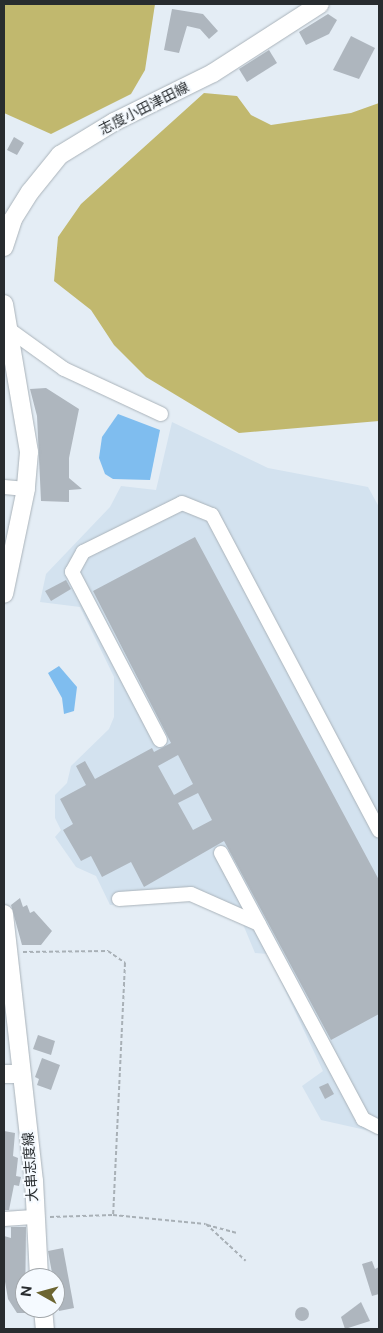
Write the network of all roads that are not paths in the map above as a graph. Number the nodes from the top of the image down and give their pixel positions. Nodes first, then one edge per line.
1 (320, 4) edge
2 (4, 247) edge
3 (4, 304) edge
4 (7, 328) junction
5 (162, 414) dead end
6 (4, 487) edge
7 (26, 489) junction
8 (4, 594) edge
9 (160, 740) dead end
10 (379, 831) edge
11 (221, 853) dead end
12 (119, 899) dead end
13 (4, 914) edge
14 (259, 924) junction
15 (12, 1074) edge
16 (379, 1127) edge
17 (33, 1217) junction
18 (4, 1219) edge
19 (38, 1268) edge

1 - 2 main road, 志度小田津田線
3 - 4 main road
4 - 5 street
4 - 7 main road
6 - 7 street
7 - 8 main road
9 - 10 street
11 - 14 street
12 - 14 street
13 - 15 main road
14 - 16 street
15 - 17 main road, 大串志度線
17 - 18 street
17 - 19 main road, 大串志度線

